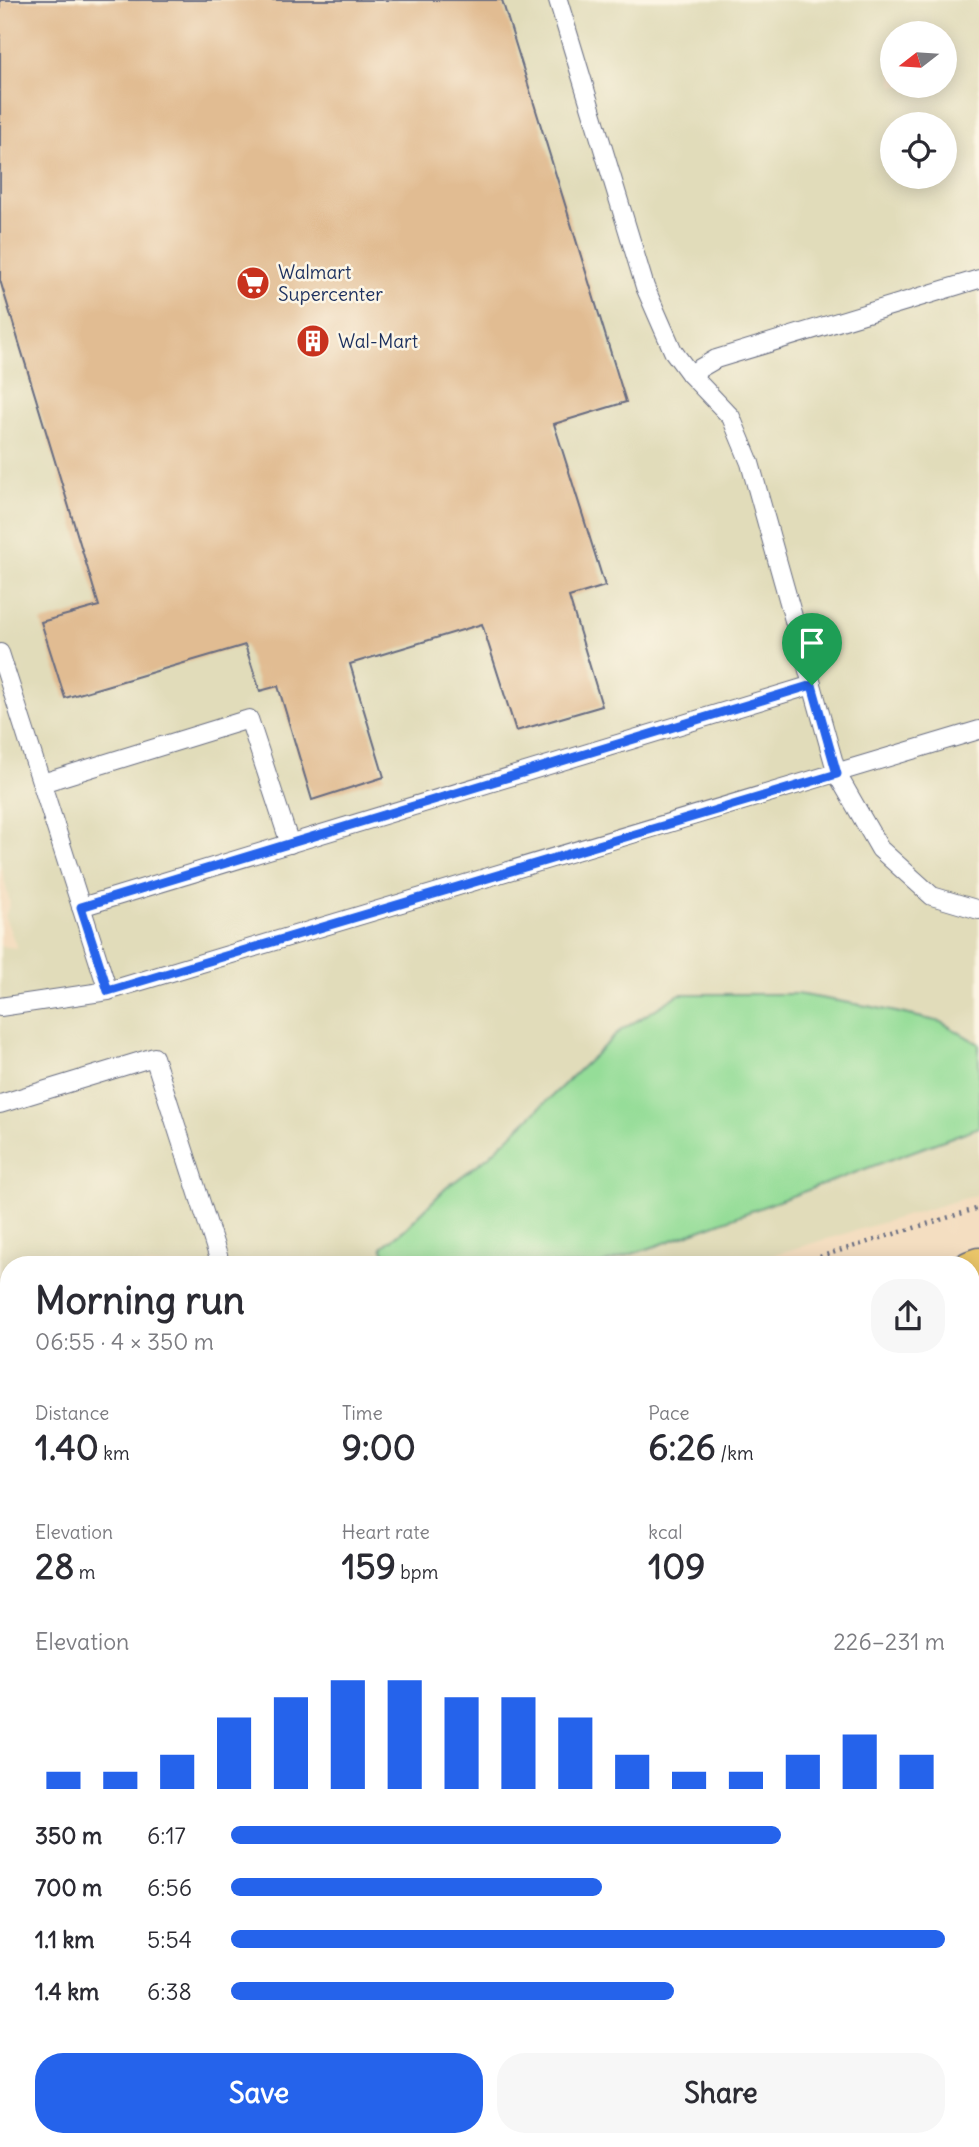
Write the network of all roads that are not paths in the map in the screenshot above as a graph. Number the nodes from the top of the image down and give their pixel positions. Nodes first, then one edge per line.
1 (558, 0) edge
2 (979, 279) edge
3 (690, 374) junction
4 (0, 653) edge
5 (812, 685) junction
6 (979, 730) edge
7 (837, 774) junction
8 (42, 783) junction
9 (290, 844) junction
10 (81, 907) junction
11 (979, 910) edge
12 (108, 991) junction
13 (0, 1007) edge
14 (0, 1104) edge
15 (218, 1256) edge

1 - 3 lane
2 - 3 lane
3 - 5 lane
4 - 8 lane
5 - 7 lane
5 - 9 lane
6 - 7 lane
7 - 11 lane
7 - 12 lane
8 - 9 lane
8 - 10 lane
9 - 10 lane
10 - 12 lane
12 - 13 lane
14 - 15 lane

